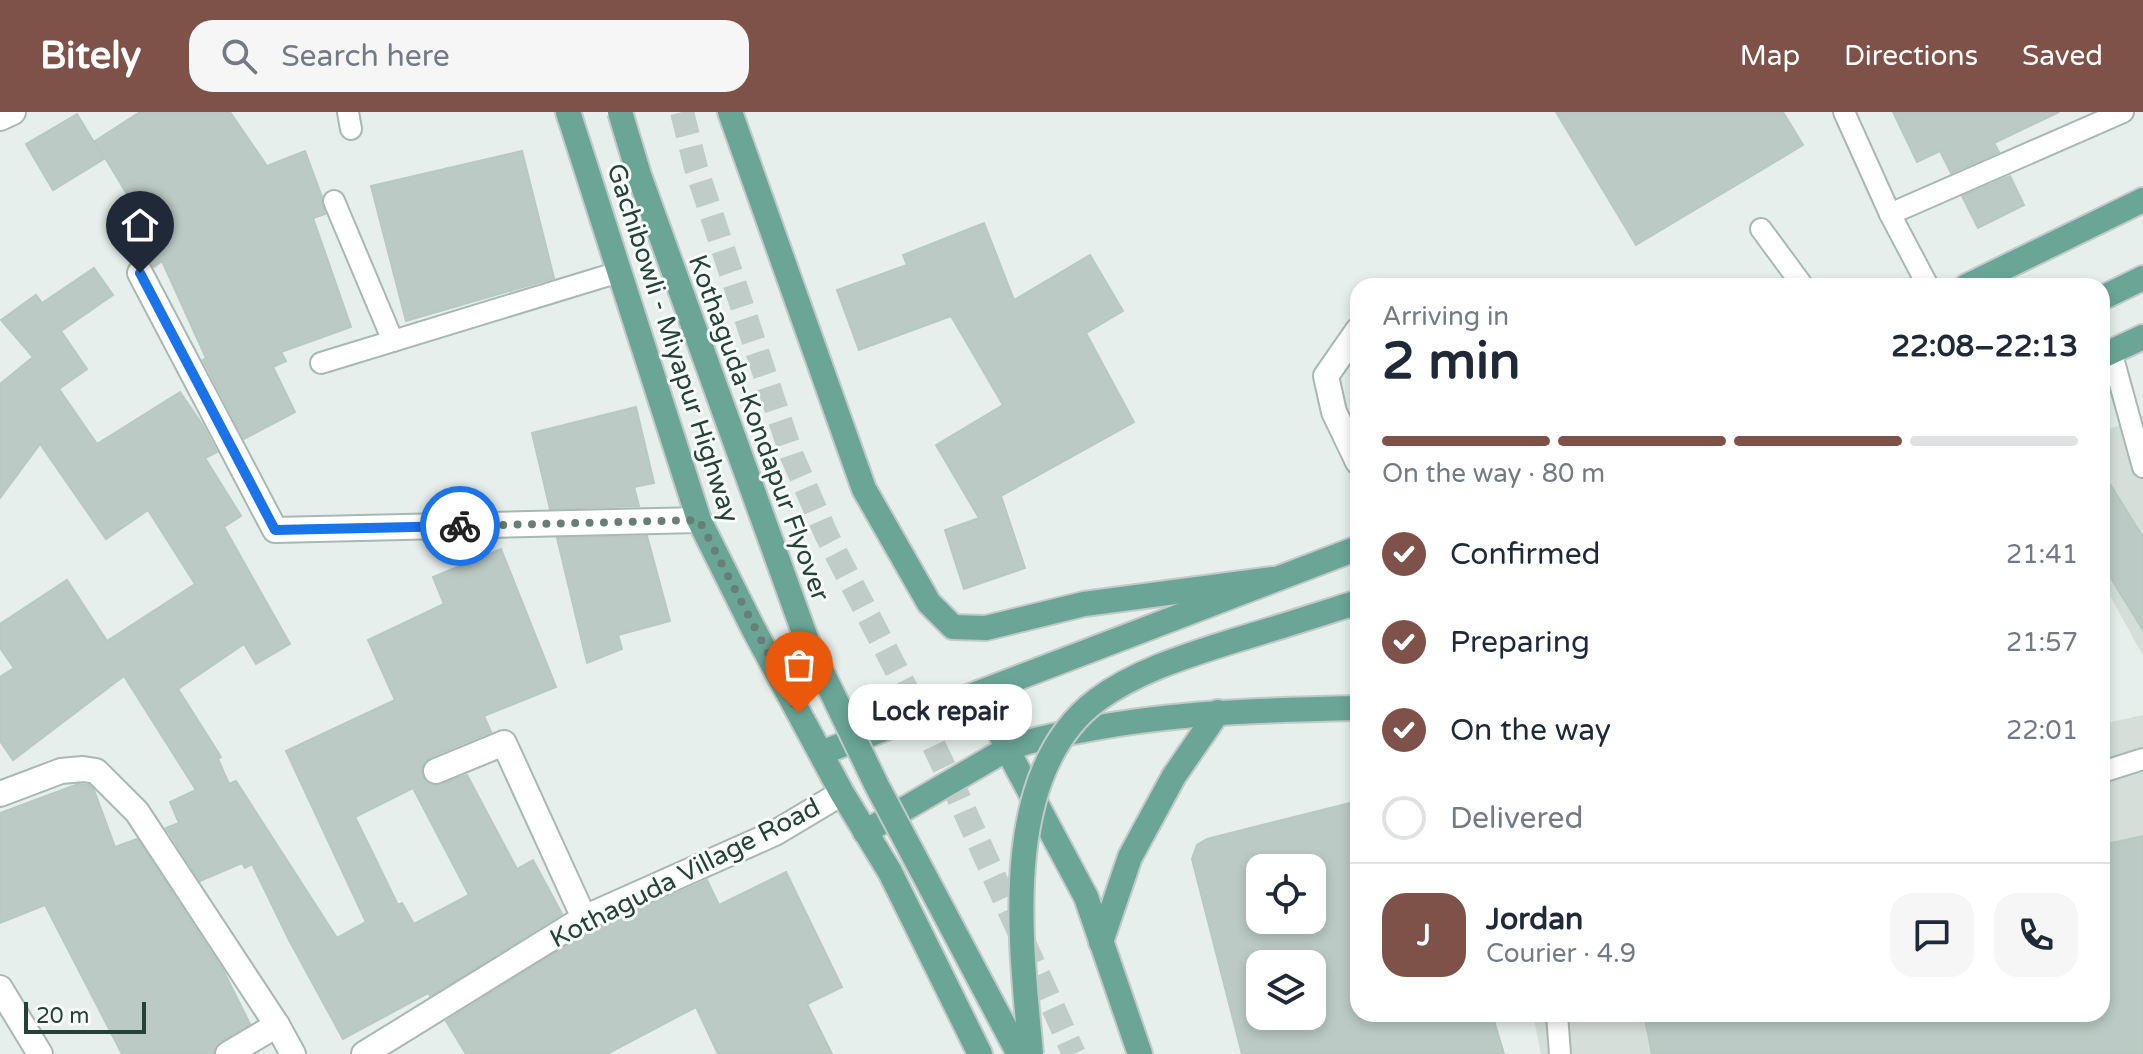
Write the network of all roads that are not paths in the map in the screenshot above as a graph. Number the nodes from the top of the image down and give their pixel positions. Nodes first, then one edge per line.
1 (13, 112) edge
2 (568, 112) edge
3 (620, 112) edge
4 (730, 112) edge
5 (1844, 112) edge
6 (2123, 112) edge
7 (0, 118) edge
8 (2143, 200) edge
9 (334, 201) dead end
10 (1890, 214) junction
11 (1761, 229) dead end
12 (619, 272) junction
13 (140, 273) dead end
14 (1797, 278) edge
15 (1924, 278) edge
16 (1983, 278) edge
17 (2143, 278) edge
18 (2110, 294) edge
19 (2143, 337) edge
20 (393, 341) junction
21 (1350, 342) edge
22 (2110, 351) edge
23 (321, 363) dead end
24 (2110, 365) edge
25 (1350, 445) edge
26 (2143, 467) edge
27 (699, 520) junction
28 (1350, 551) edge
29 (1273, 579) junction
30 (1350, 605) edge
31 (983, 692) junction
32 (1350, 708) edge
33 (1218, 712) junction
34 (1007, 749) junction
35 (821, 753) junction
36 (2143, 759) edge
37 (2110, 769) edge
38 (436, 771) dead end
39 (842, 793) junction
40 (0, 794) edge
41 (865, 832) junction
42 (584, 918) junction
43 (1101, 942) junction
44 (0, 988) edge
45 (1558, 1022) edge
46 (277, 1025) junction
47 (389, 1048) edge
48 (40, 1054) edge
49 (228, 1054) edge
50 (293, 1054) edge
51 (364, 1054) edge
52 (980, 1054) edge
53 (1019, 1054) edge
54 (1031, 1054) edge
55 (1140, 1054) edge
56 (1560, 1054) edge

1 - 7 street
2 - 12 main road, Gachibowli - Miyapur Highway
3 - 53 main road, Kothaguda-Kondapur Flyover, bridge
4 - 29 main road
5 - 10 lane
6 - 10 lane
8 - 16 main road
9 - 20 lane
10 - 15 lane
11 - 14 lane
12 - 20 lane
12 - 27 main road, Gachibowli - Miyapur Highway
13 - 27 street
17 - 18 main road
19 - 22 main road
20 - 23 lane
21 - 25 street
24 - 26 lane
27 - 35 main road, Gachibowli - Miyapur Highway
28 - 29 main road
29 - 31 main road
30 - 54 main road, bridge
31 - 34 main road
31 - 35 main road
32 - 33 main road
33 - 34 main road
33 - 43 main road
34 - 41 main road
34 - 43 main road
35 - 39 main road, Gachibowli - Miyapur Highway
36 - 37 lane
38 - 42 street
39 - 41 main road, Gachibowli - Miyapur Highway
39 - 42 street, Kothaguda Village Road
40 - 46 street
41 - 52 main road, Gachibowli - Miyapur Highway
42 - 47 street, Kothaguda Village Road
43 - 55 main road
44 - 48 street
45 - 56 lane
46 - 49 street
46 - 50 street
47 - 51 street, Kothaguda Village Road

